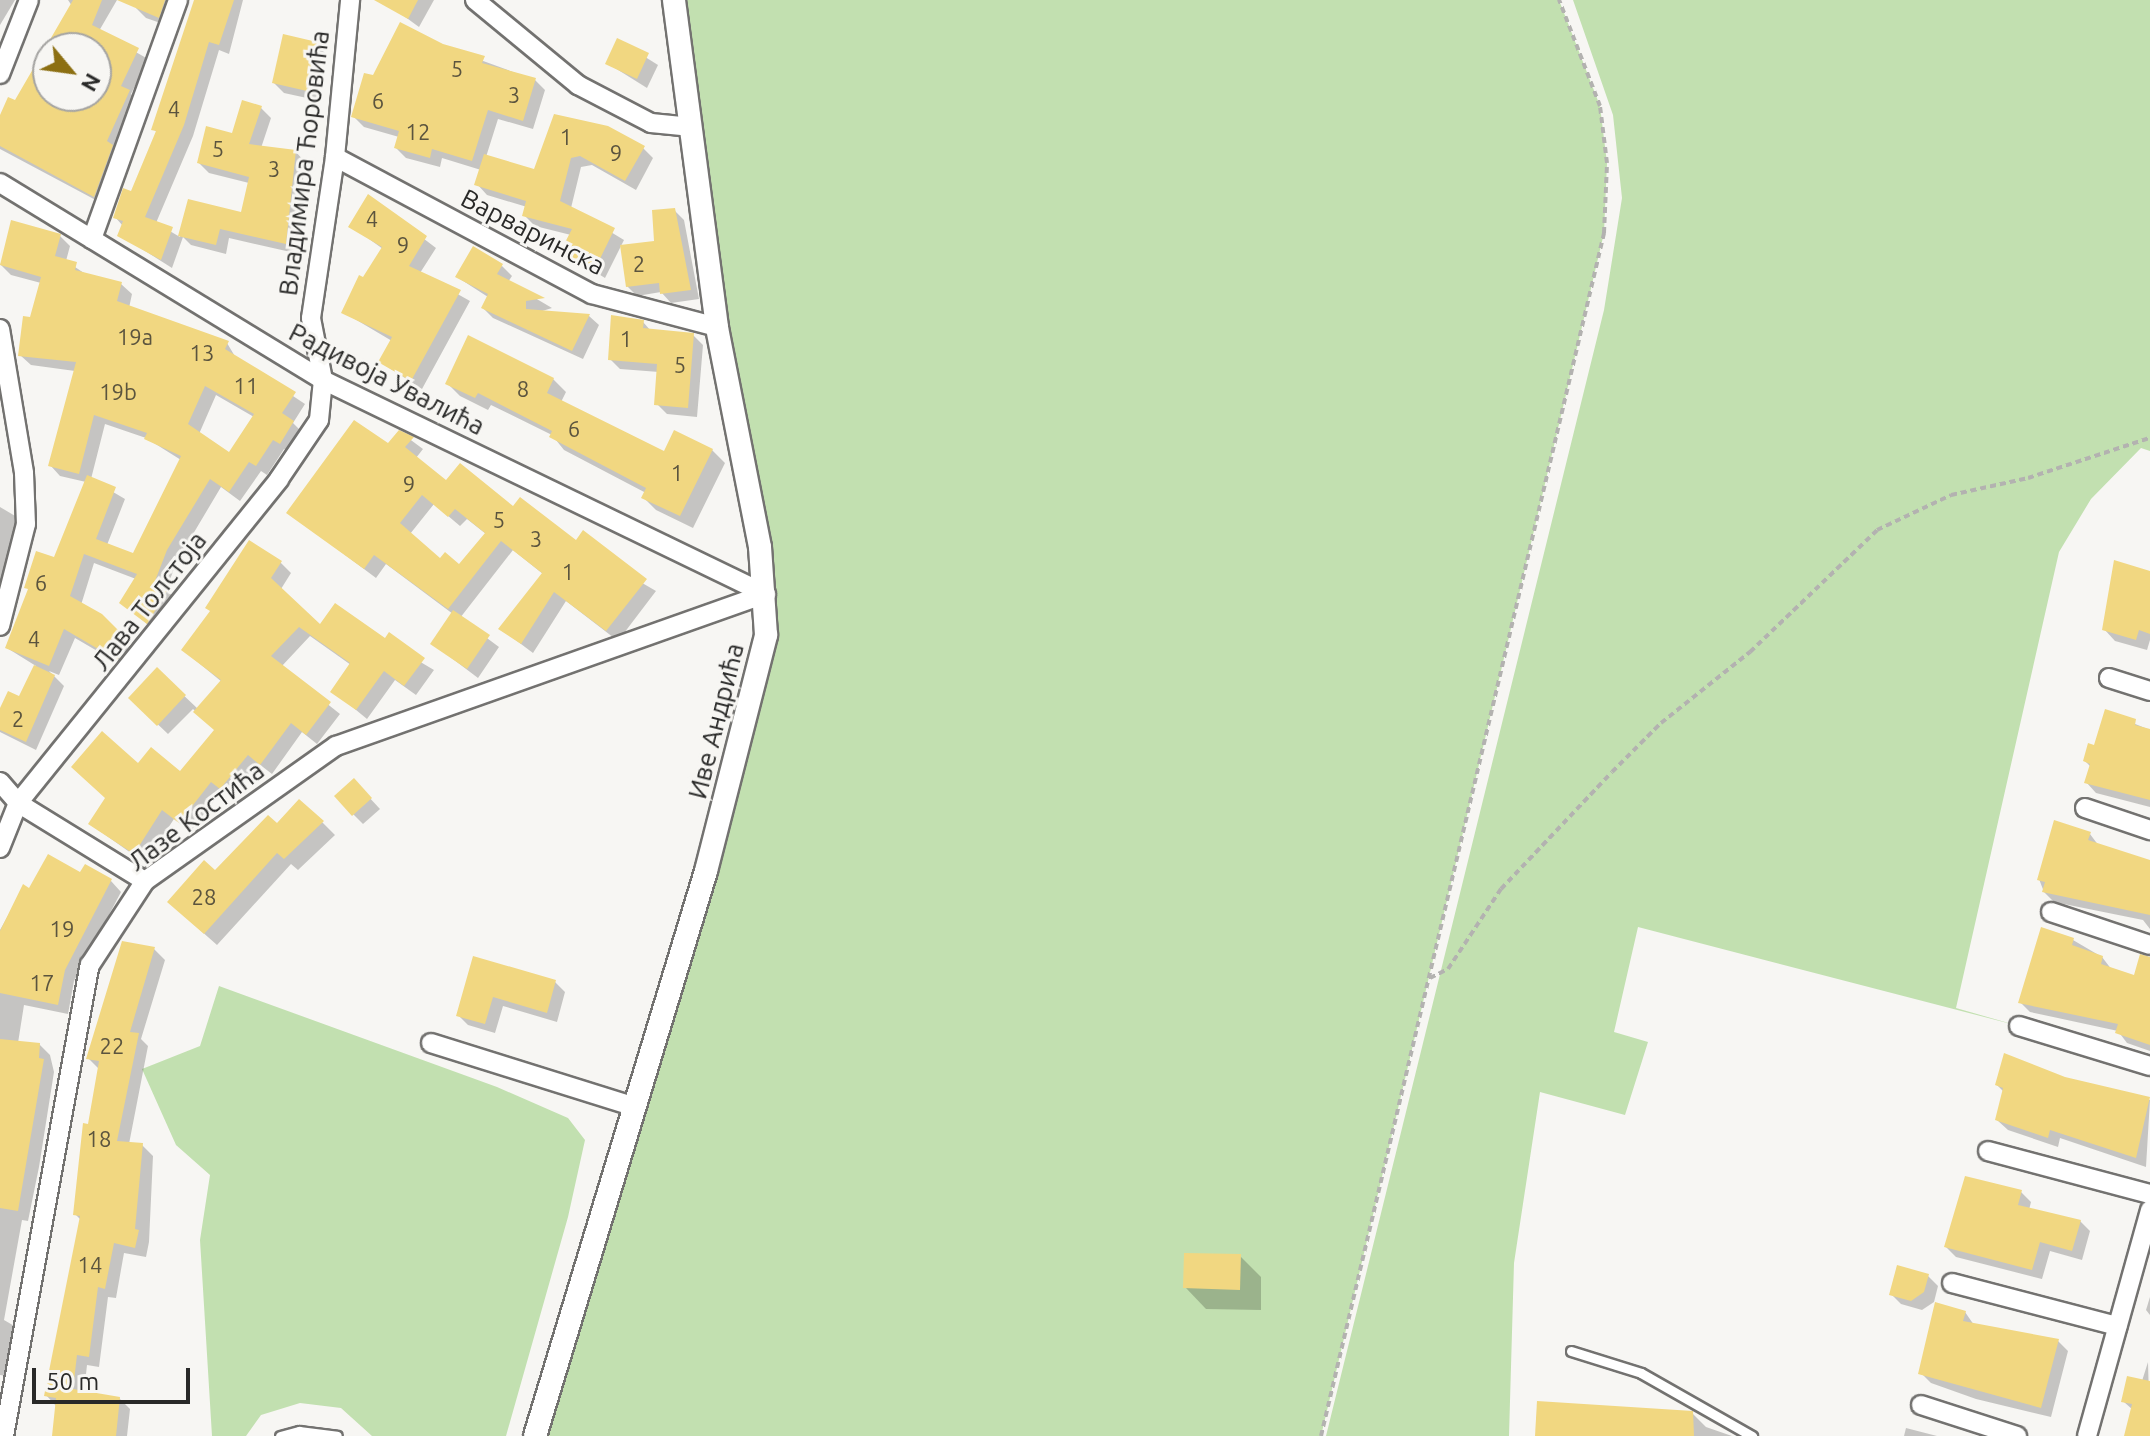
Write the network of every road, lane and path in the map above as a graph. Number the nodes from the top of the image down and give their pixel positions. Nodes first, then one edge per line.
1 (29, 0) edge
2 (178, 0) edge
3 (350, 0) edge
4 (475, 0) edge
5 (674, 0) edge
6 (1559, 0) edge
7 (0, 74) edge
8 (692, 127) junction
9 (335, 157) junction
10 (0, 183) edge
11 (92, 239) junction
12 (717, 327) junction
13 (0, 329) edge
14 (323, 380) junction
15 (2150, 438) edge
16 (766, 594) junction
17 (0, 626) edge
18 (2109, 678) dead end
19 (2150, 691) edge
20 (0, 782) edge
21 (18, 803) junction
22 (2085, 808) dead end
23 (2150, 830) edge
24 (0, 848) edge
25 (145, 881) junction
26 (2051, 912) dead end
27 (2150, 945) edge
28 (1429, 979) junction
29 (2019, 1026) dead end
30 (431, 1043) dead end
31 (2150, 1066) edge
32 (635, 1107) junction
33 (1988, 1151) dead end
34 (2150, 1194) edge
35 (2150, 1210) edge
36 (1952, 1283) dead end
37 (2117, 1326) junction
38 (1571, 1351) dead end
39 (1921, 1405) dead end
40 (4, 1436) edge
41 (280, 1436) edge
42 (337, 1436) edge
43 (535, 1436) edge
44 (1321, 1436) edge
45 (1752, 1436) edge
46 (2017, 1436) edge
47 (2087, 1436) edge

1 - 7 street
2 - 11 street
3 - 9 street, Владимира Ћоровића
4 - 8 street
5 - 8 street, Иве Андрића
6 - 28 path
8 - 12 street, Иве Андрића
9 - 12 street, Варваринска
9 - 14 street, Владимира Ћоровића
10 - 11 street, Радивоја Увалића
11 - 14 street, Радивоја Увалића
12 - 16 street, Иве Андрића
13 - 17 street
14 - 16 street, Радивоја Увалића
14 - 21 street, Лава Толстоја
15 - 28 path
16 - 25 street, Лазе Костића
16 - 32 street, Иве Андрића
18 - 19 street
20 - 21 street
21 - 24 street, Лава Толстоја
21 - 25 street
22 - 23 street
25 - 40 street, Лазе Костића
26 - 27 street
28 - 44 path
29 - 31 street
30 - 32 street
32 - 43 street, Иве Андрића
33 - 34 street
35 - 37 street
36 - 37 street
37 - 47 street
38 - 45 lane
39 - 46 street
41 - 42 lane

